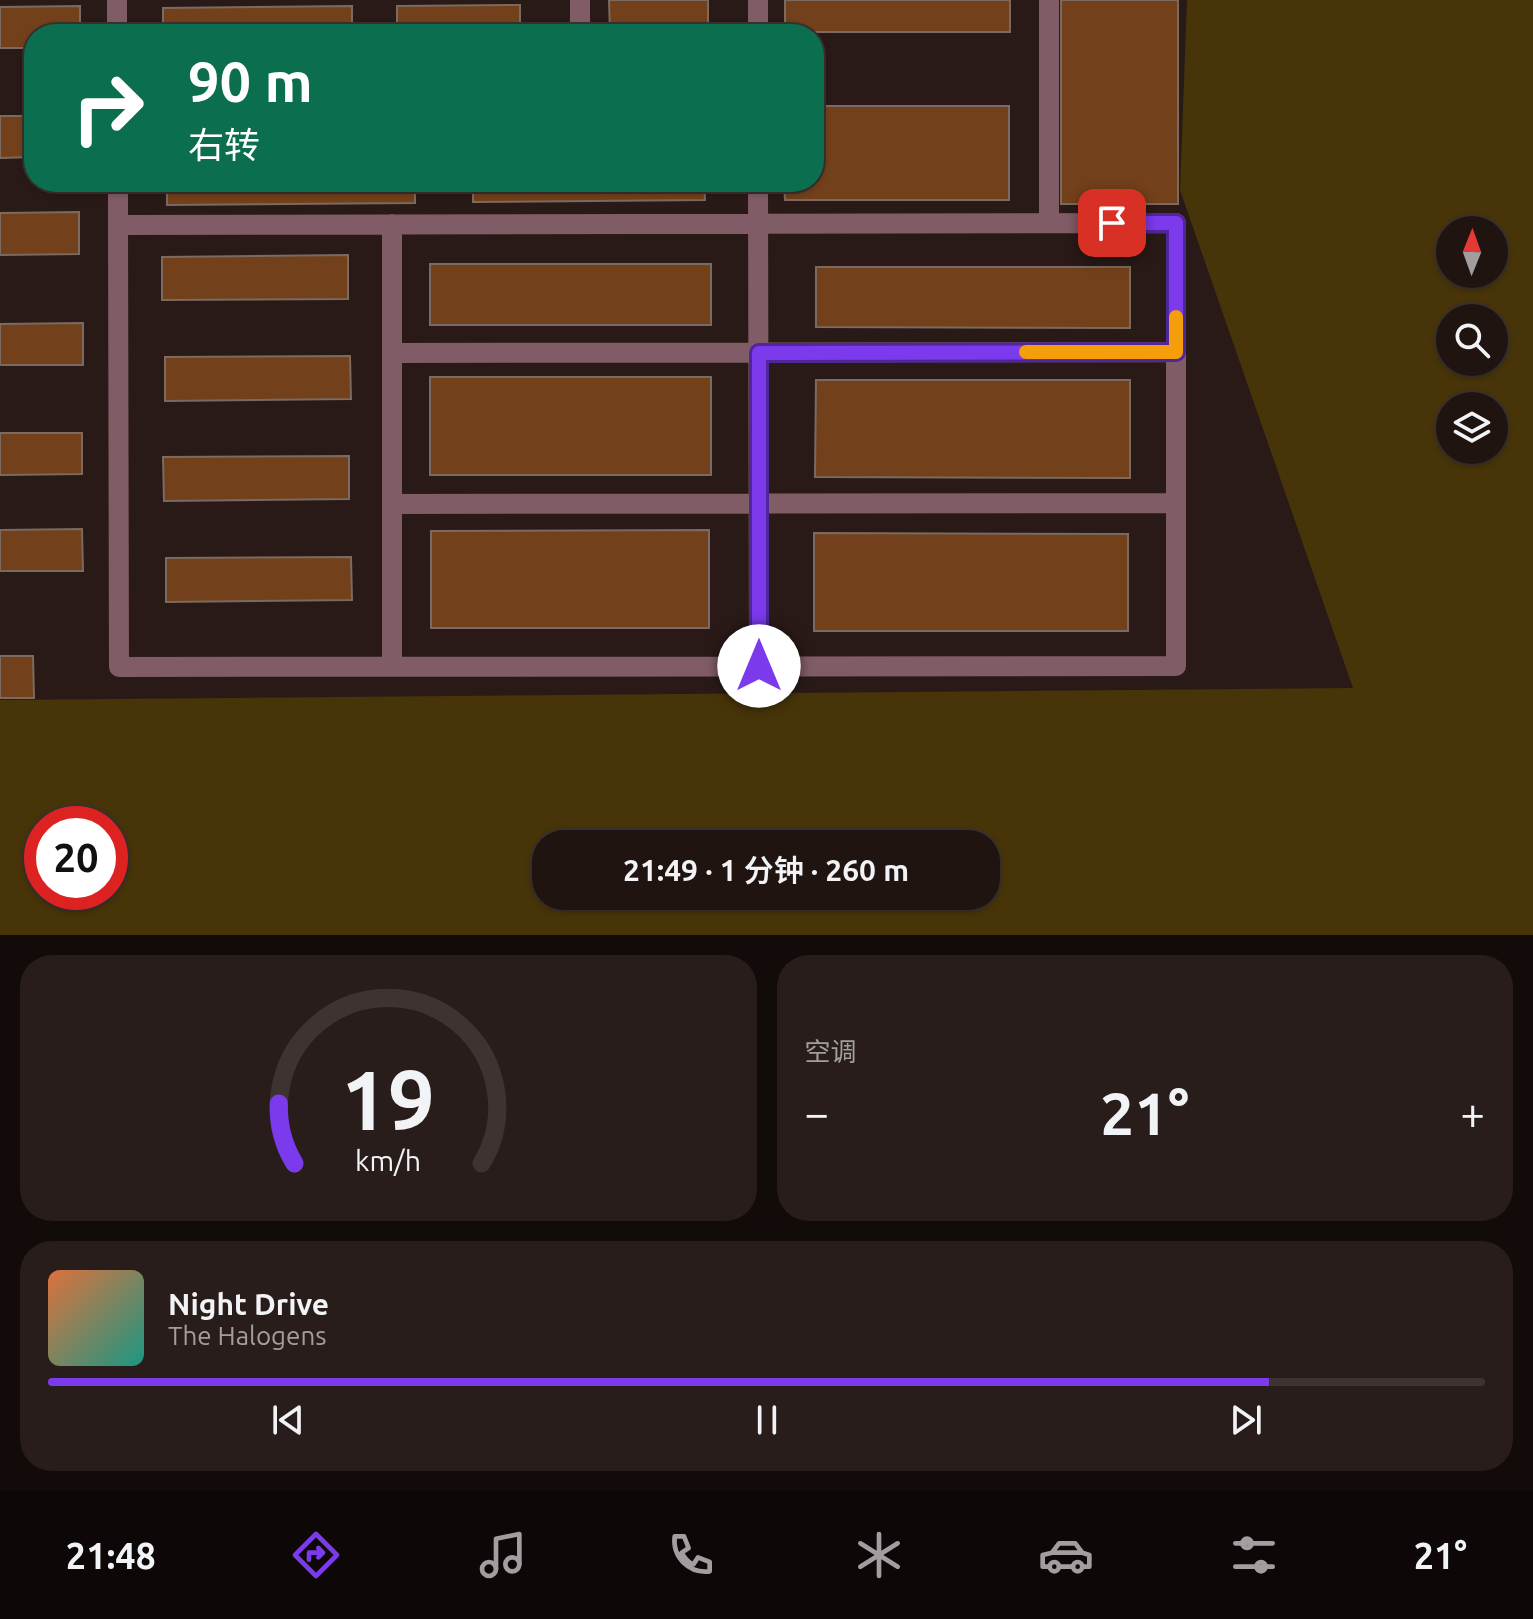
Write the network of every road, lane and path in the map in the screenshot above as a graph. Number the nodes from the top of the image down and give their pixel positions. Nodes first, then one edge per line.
1 (117, 0) edge
2 (580, 0) edge
3 (758, 0) edge
4 (1049, 0) edge
5 (117, 24) edge
6 (580, 24) edge
7 (758, 24) edge
8 (118, 192) edge
9 (758, 192) edge
10 (1049, 223) junction
11 (392, 224) junction
12 (758, 224) junction
13 (118, 225) junction
14 (1176, 352) junction
15 (392, 353) junction
16 (759, 353) junction
17 (1176, 503) junction
18 (392, 504) junction
19 (759, 504) junction
20 (759, 666) junction
21 (392, 667) junction

1 - 5 lane
2 - 6 lane
3 - 7 lane
4 - 10 lane
8 - 13 lane
9 - 12 lane
10 - 12 lane
10 - 14 lane
11 - 12 lane
11 - 13 lane
11 - 15 lane
12 - 16 lane
13 - 21 lane
14 - 16 lane
14 - 17 lane
15 - 16 lane
15 - 18 lane
16 - 19 lane
17 - 19 lane
17 - 20 lane
18 - 19 lane
18 - 21 lane
19 - 20 lane
20 - 21 lane

